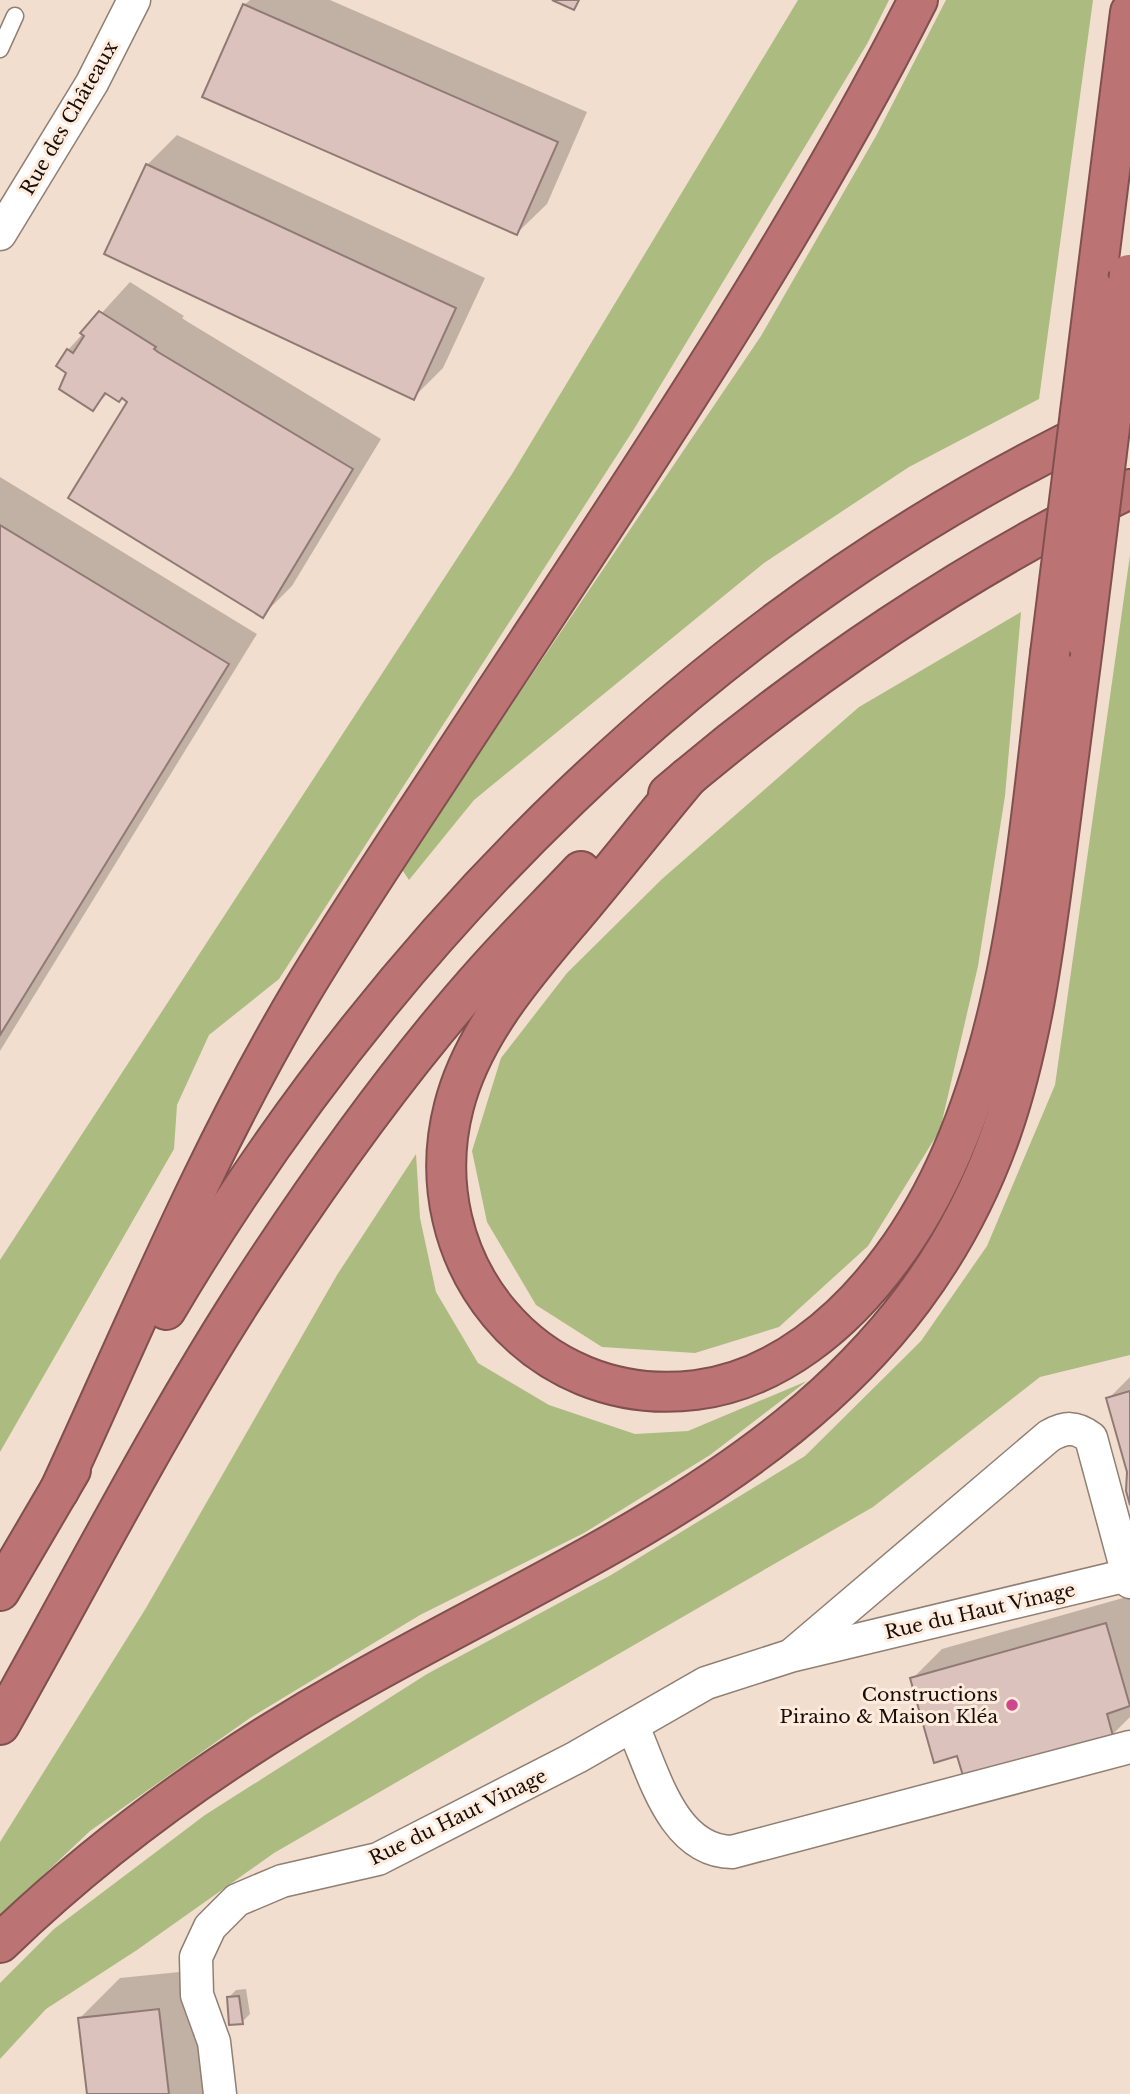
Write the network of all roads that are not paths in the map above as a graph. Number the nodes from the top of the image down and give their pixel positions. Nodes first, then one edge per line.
1 (134, 0) edge
2 (918, 0) edge
3 (1130, 12) edge
4 (15, 16) dead end
5 (0, 49) edge
6 (3, 224) edge
7 (1130, 268) edge
8 (1129, 274) edge
9 (1130, 412) edge
10 (1130, 489) edge
11 (1067, 647) junction
12 (688, 777) junction
13 (59, 1491) junction
14 (1129, 1579) edge
15 (0, 1591) edge
16 (790, 1657) junction
17 (0, 1725) edge
18 (633, 1727) junction
19 (1130, 1747) edge
20 (0, 1943) edge
21 (220, 2094) edge

1 - 6 street, Rue des Châteaux
2 - 13 highway
3 - 11 highway, bridge
4 - 5 lane
7 - 8 highway
8 - 11 highway, bridge
9 - 13 highway
10 - 12 highway
11 - 12 highway
11 - 20 highway
12 - 17 highway
13 - 15 highway
14 - 16 street, Rue du Haut Vinage
14 - 16 street
16 - 18 street, Rue du Haut Vinage
18 - 19 street
18 - 21 street, Rue du Haut Vinage

